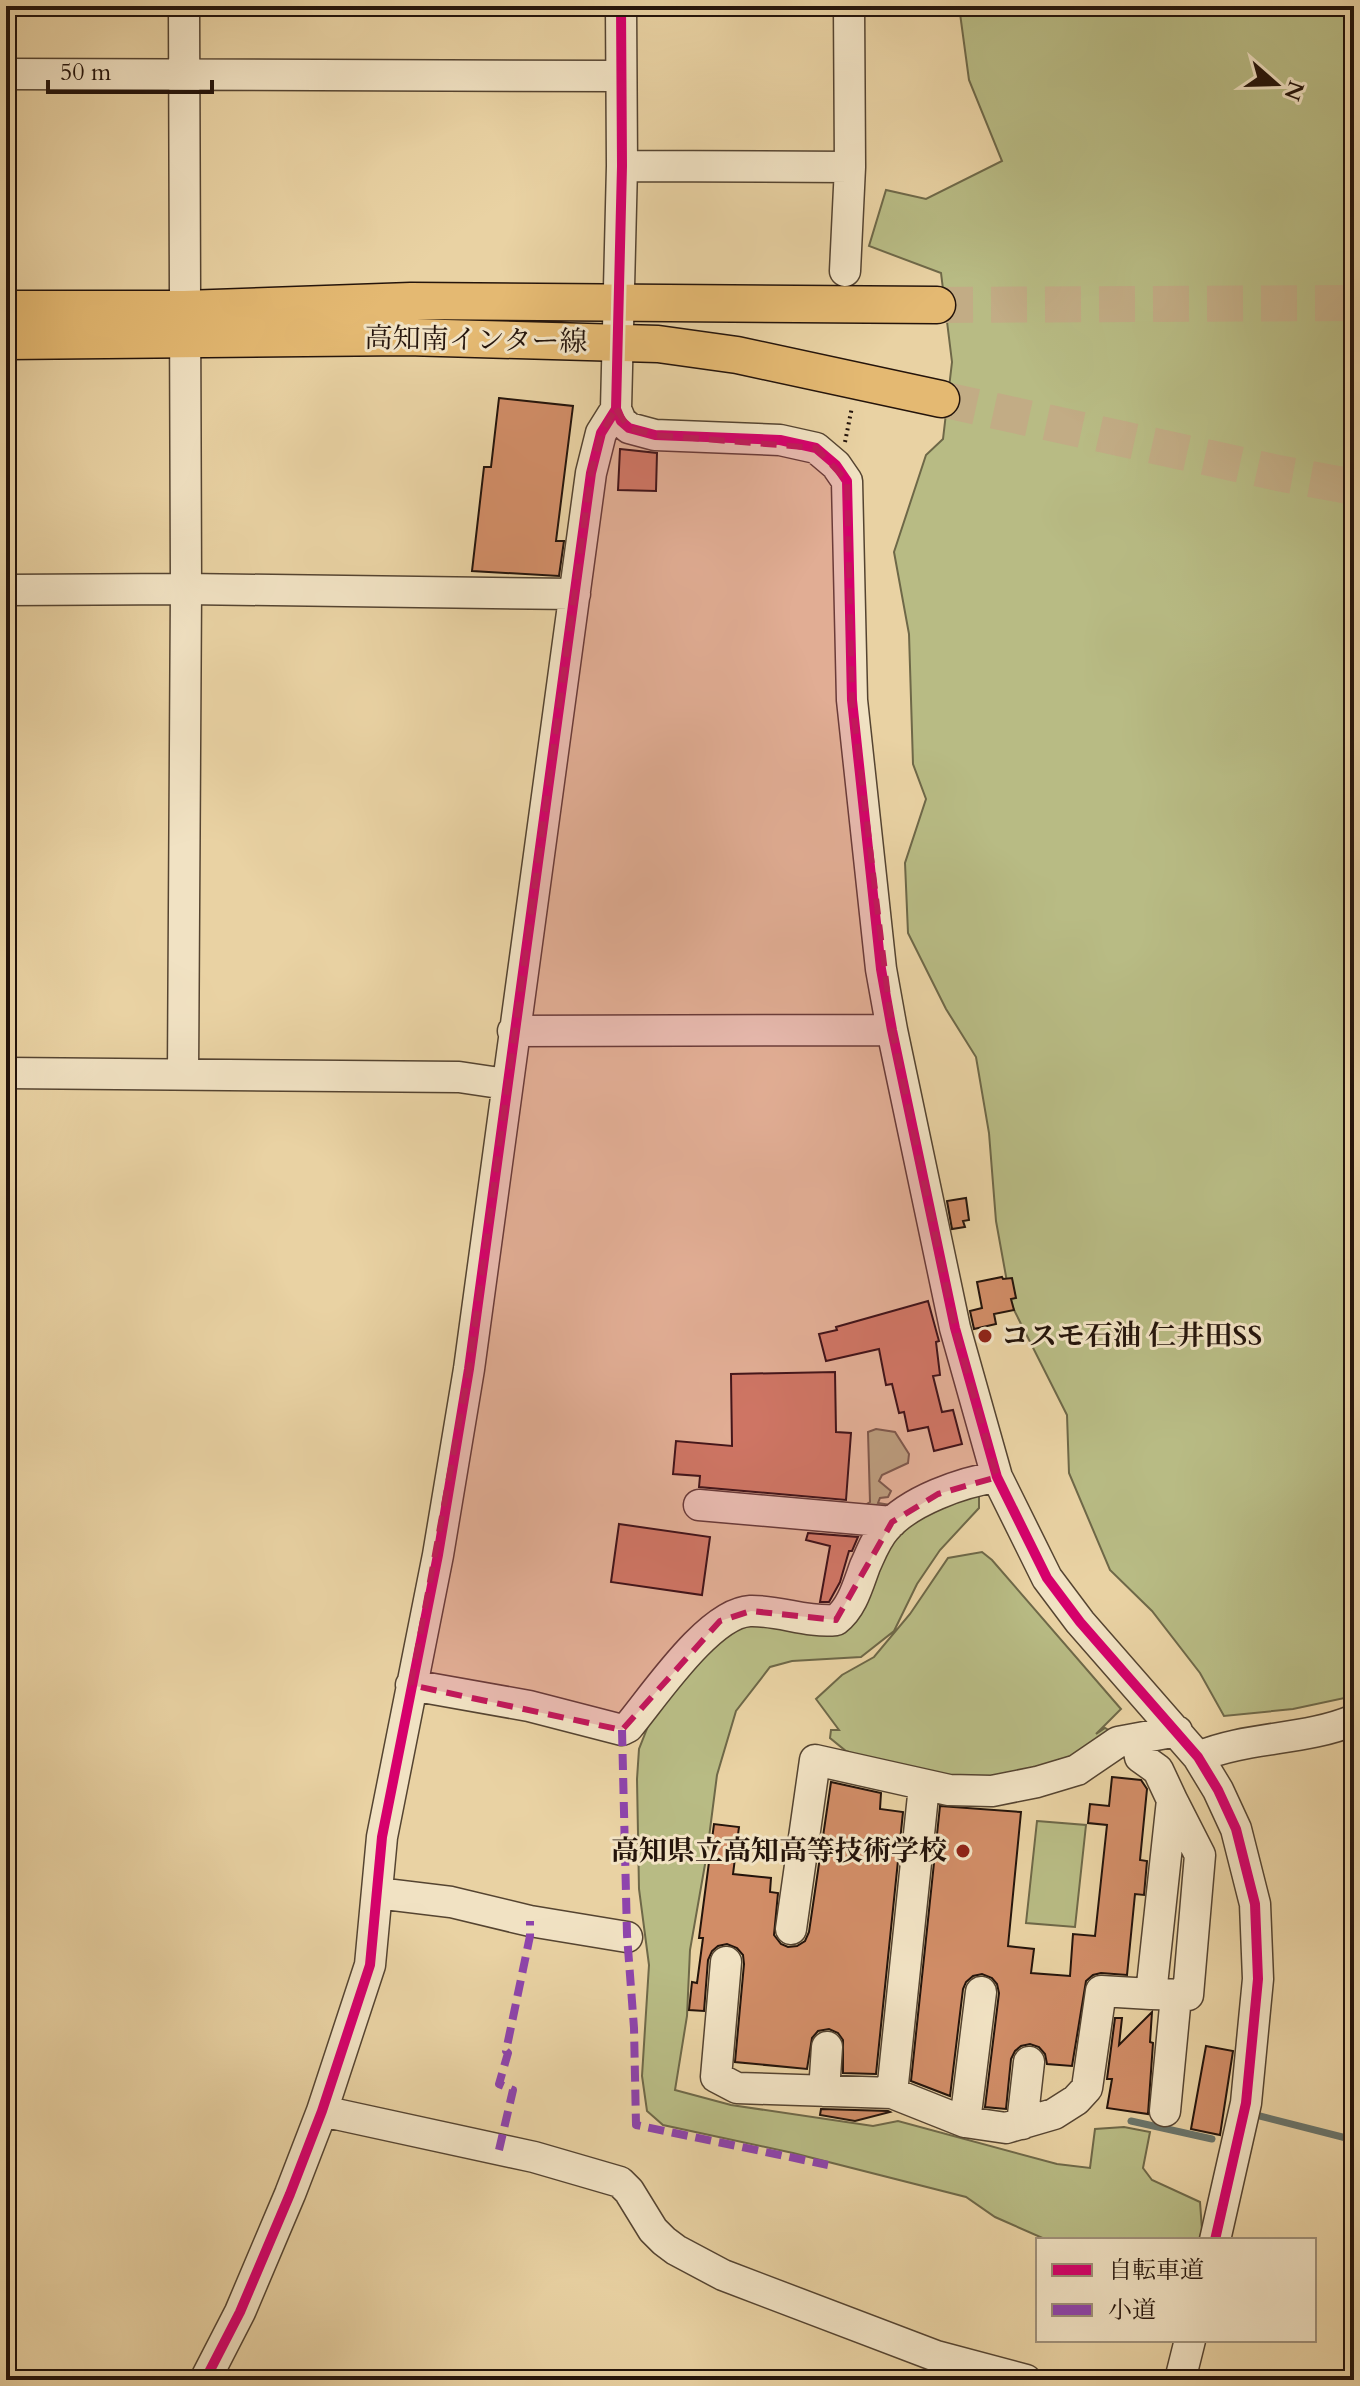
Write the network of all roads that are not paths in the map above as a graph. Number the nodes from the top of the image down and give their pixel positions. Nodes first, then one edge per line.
1 (184, 6) edge
2 (621, 6) edge
3 (849, 6) edge
4 (6, 74) edge
5 (184, 75) junction
6 (620, 76) junction
7 (622, 166) junction
8 (850, 167) junction
9 (845, 271) dead end
10 (619, 303) junction
11 (937, 305) tunnel mouth
12 (6, 309) edge
13 (185, 324) junction
14 (6, 341) edge
15 (618, 343) junction
16 (941, 399) tunnel mouth
17 (616, 409) junction
18 (186, 589) junction
19 (6, 590) edge
20 (575, 594) junction
21 (892, 1030) junction
22 (513, 1031) junction
23 (6, 1073) edge
24 (183, 1074) junction
25 (506, 1084) junction
26 (997, 1477) junction
27 (699, 1505) dead end
28 (892, 1522) junction
29 (411, 1685) junction
30 (1354, 1720) edge
31 (1177, 1731) junction
32 (1128, 1740) junction
33 (1198, 1757) junction
34 (924, 1786) junction
35 (377, 1893) junction
36 (791, 1929) dead end
37 (627, 1937) dead end
38 (726, 1962) dead end
39 (981, 1992) dead end
40 (1164, 1995) junction
41 (827, 2047) dead end
42 (1029, 2062) dead end
43 (824, 2091) junction
44 (892, 2093) junction
45 (322, 2111) junction
46 (1165, 2111) dead end
47 (965, 2122) junction
48 (1022, 2124) junction
49 (1215, 2238) edge
50 (1190, 2342) edge
51 (205, 2380) edge
52 (1026, 2380) edge
53 (1180, 2380) edge

1 - 5 street
2 - 6 street
3 - 8 street
4 - 5 street
5 - 6 street
5 - 13 street
6 - 7 street
7 - 8 street
7 - 10 street
8 - 9 street
10 - 11 main road, 高知南インター線
10 - 13 main road, 高知南インター線
10 - 15 street
12 - 13 main road, 高知南インター線
13 - 14 main road, 高知南インター線
13 - 15 main road, 高知南インター線
13 - 18 street
15 - 16 main road, 高知南インター線
15 - 17 street
17 - 20 street
17 - 21 street
18 - 19 street
18 - 20 street
18 - 24 street
20 - 22 street
21 - 22 street
21 - 26 street
22 - 25 street
23 - 24 street
24 - 25 street
25 - 29 street
26 - 28 street
26 - 31 street
27 - 28 street
28 - 29 street
29 - 35 street
30 - 33 street
31 - 32 street
31 - 33 street
32 - 34 street
32 - 40 street
33 - 49 street
34 - 36 street
34 - 44 street
35 - 37 street
35 - 45 street
38 - 43 street
39 - 47 street
40 - 46 street
40 - 48 street
41 - 43 street
42 - 48 street
43 - 44 street
44 - 47 street
45 - 51 street
45 - 52 street
47 - 48 street
50 - 53 street

